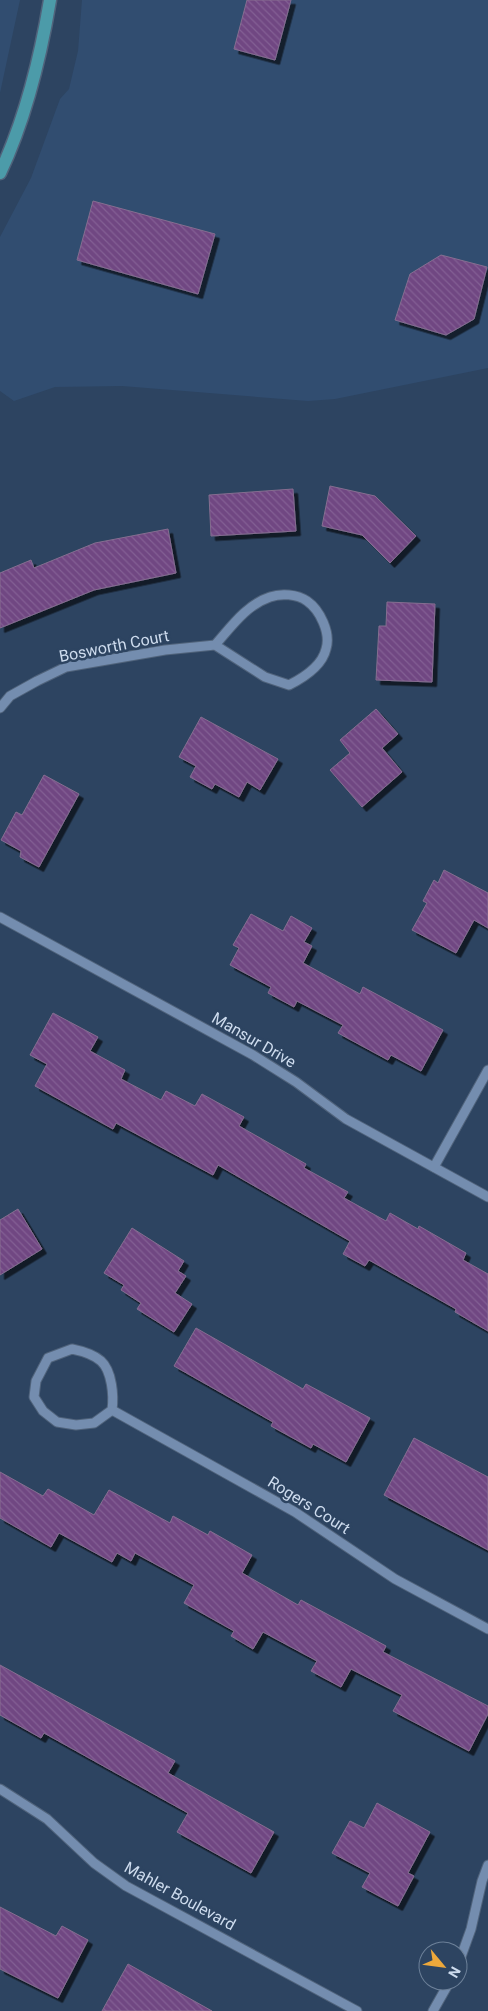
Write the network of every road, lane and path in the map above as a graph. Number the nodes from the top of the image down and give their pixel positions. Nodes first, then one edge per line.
1 (50, 0) edge
2 (0, 172) edge
3 (215, 645) junction
4 (0, 708) edge
5 (0, 917) edge
6 (488, 1070) edge
7 (434, 1168) junction
8 (488, 1197) edge
9 (112, 1410) junction
10 (488, 1629) edge
11 (0, 1789) edge
12 (488, 1865) edge
13 (466, 1941) edge
14 (444, 1991) edge
15 (357, 2011) edge
16 (433, 2011) edge

1 - 2 main road
3 - 3 street
3 - 4 street, Bosworth Court
5 - 7 street, Mansur Drive
6 - 7 street
7 - 8 street, Mansur Drive
9 - 9 street
9 - 10 street, Rogers Court
11 - 15 street, Mahler Boulevard
12 - 13 street
14 - 16 street

